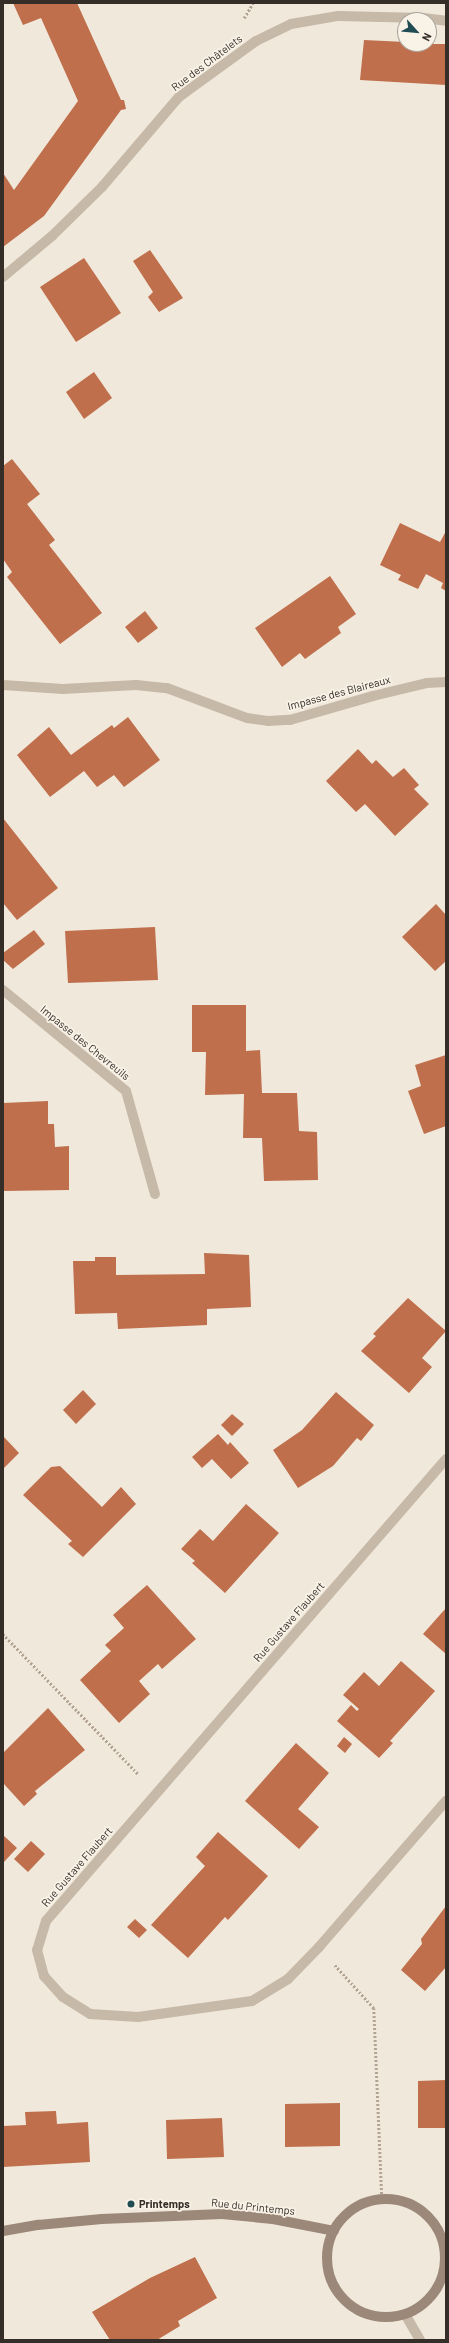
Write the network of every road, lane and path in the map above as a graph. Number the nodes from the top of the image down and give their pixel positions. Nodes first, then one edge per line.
1 (446, 21) edge
2 (3, 277) edge
3 (446, 682) edge
4 (3, 685) edge
5 (3, 990) edge
6 (155, 1194) dead end
7 (446, 1458) edge
8 (3, 1634) edge
9 (156, 1793) junction
10 (446, 1801) edge
11 (319, 1947) junction
12 (382, 2200) junction
13 (3, 2231) edge
14 (334, 2231) junction
15 (444, 2239) edge
16 (405, 2314) junction
17 (420, 2340) edge

1 - 2 street, Rue des Châtelets
3 - 4 street, Impasse des Blaireaux
5 - 6 street, Impasse des Chevreuils
7 - 9 street, Rue Gustave Flaubert
8 - 9 path
9 - 11 street, Rue Gustave Flaubert
10 - 11 street, Rue Gustave Flaubert
11 - 12 path
12 - 14 main road
12 - 15 main road
13 - 14 main road, Rue du Printemps
14 - 16 main road
15 - 16 main road
16 - 17 street

